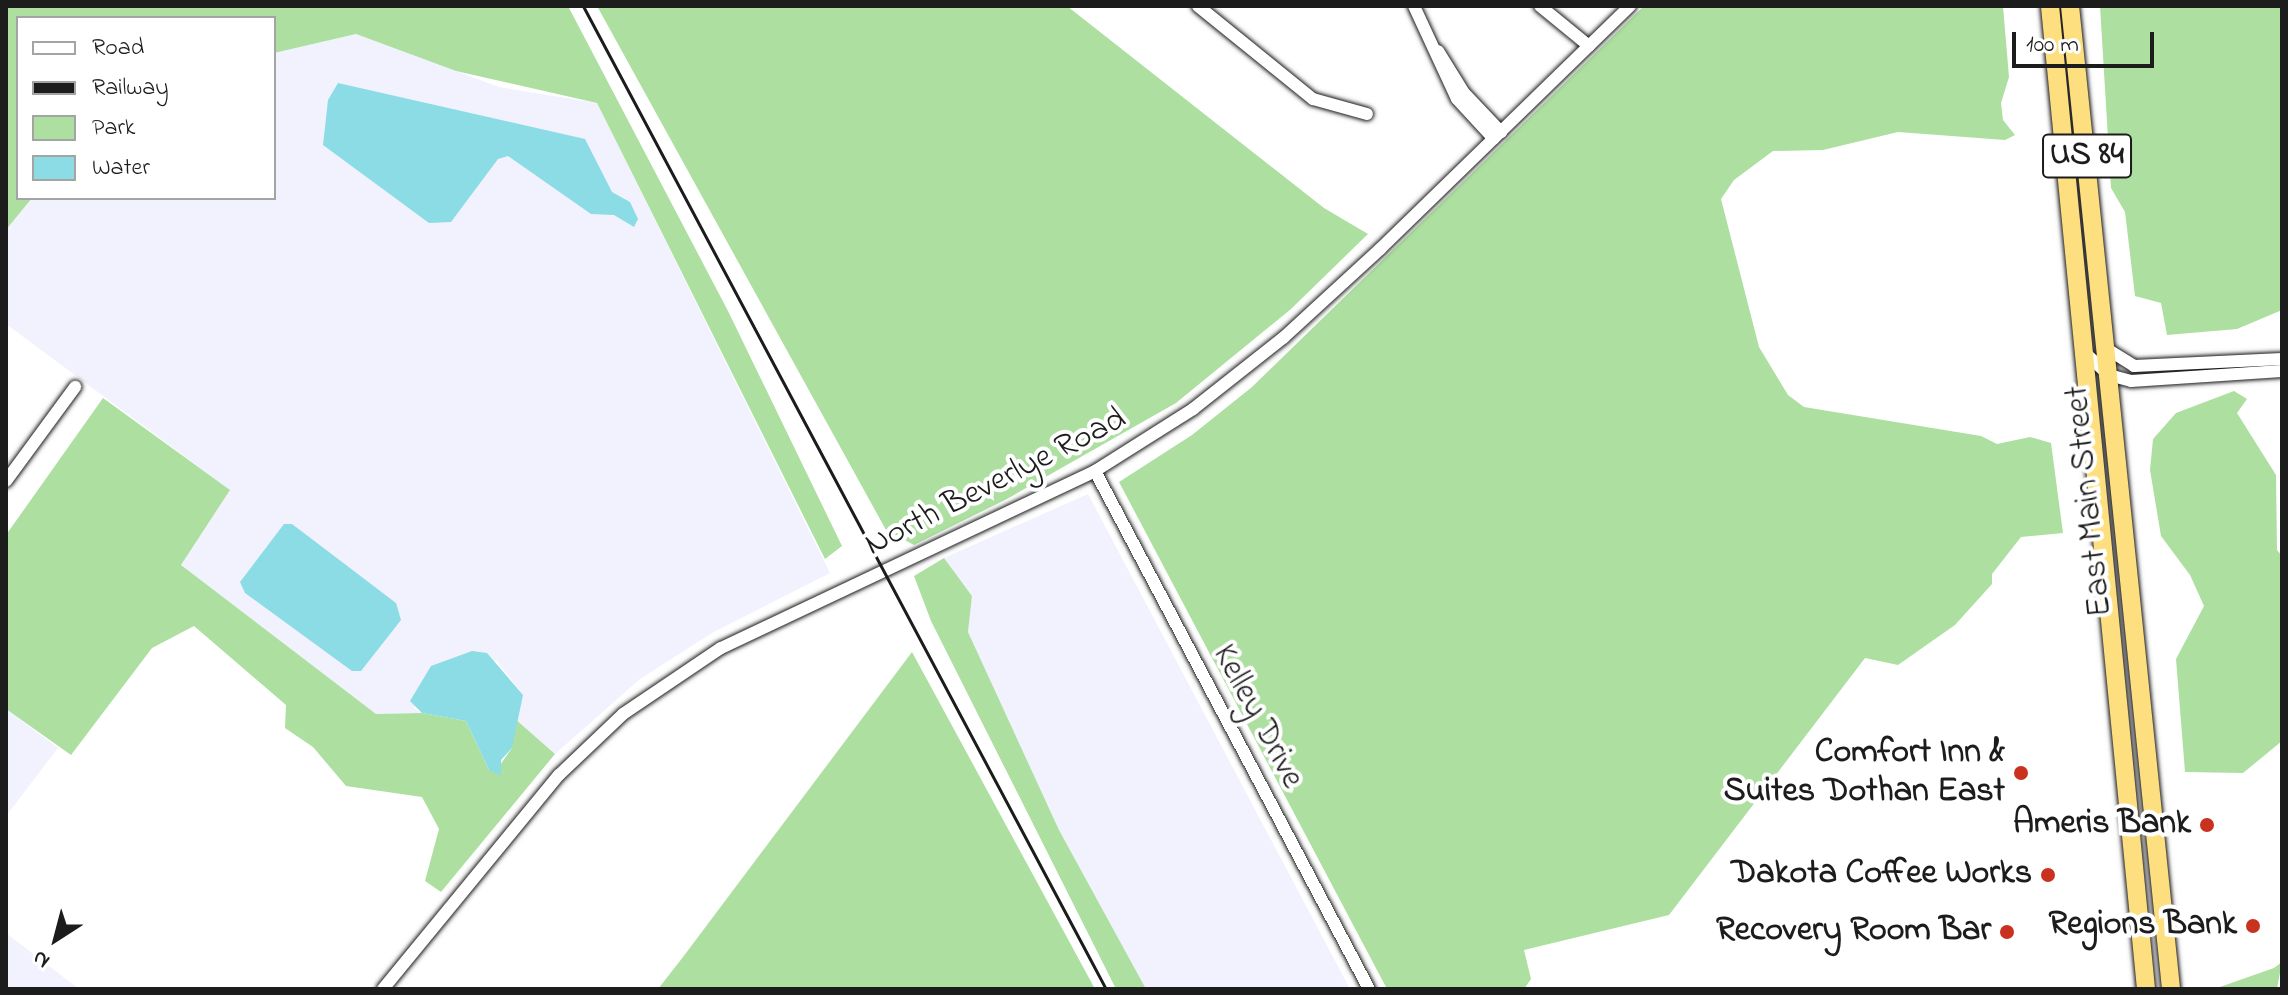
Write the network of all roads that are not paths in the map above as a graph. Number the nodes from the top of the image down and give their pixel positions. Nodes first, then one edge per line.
1 (1198, 6) edge
2 (1223, 6) edge
3 (1414, 6) edge
4 (1540, 6) edge
5 (1630, 6) edge
6 (2050, 6) edge
7 (2070, 6) edge
8 (1213, 18) junction
9 (1589, 46) junction
10 (1367, 114) dead end
11 (1497, 136) junction
12 (2107, 349) junction
13 (2082, 350) junction
14 (2282, 359) edge
15 (2282, 371) edge
16 (2109, 375) junction
17 (2131, 381) junction
18 (75, 387) dead end
19 (2112, 401) junction
20 (1095, 471) junction
21 (6, 481) edge
22 (383, 989) edge
23 (1369, 989) edge
24 (2146, 989) edge
25 (2171, 989) edge

1 - 8 street
2 - 8 street
3 - 11 street
4 - 9 street
5 - 9 street, North Beverlye Road
6 - 13 highway, East Main Street / US 84
7 - 12 highway, East Main Street / US 84
8 - 10 street
9 - 11 street, North Beverlye Road
11 - 20 street, North Beverlye Road
12 - 14 street
12 - 16 highway, East Main Street / US 84
13 - 16 street
13 - 24 highway, East Main Street / US 84
15 - 17 street
16 - 17 street
16 - 19 highway, East Main Street / US 84
17 - 19 street
18 - 21 street
19 - 25 highway, East Main Street / US 84
20 - 22 street, North Beverlye Road
20 - 23 street, Kelley Drive

